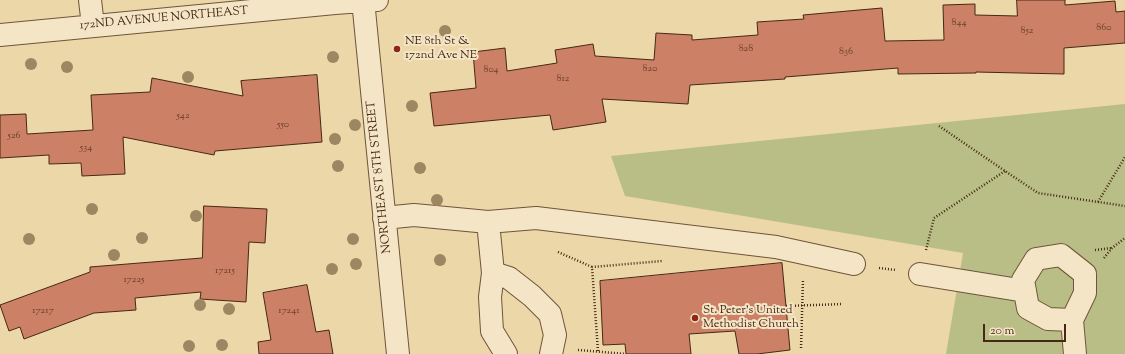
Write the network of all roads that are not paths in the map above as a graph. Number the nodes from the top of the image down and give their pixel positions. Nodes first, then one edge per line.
1 (90, 0) edge
2 (368, 0) edge
3 (93, 26) junction
4 (0, 35) edge
5 (384, 218) junction
6 (488, 222) junction
7 (854, 264) road end
8 (493, 273) junction
9 (920, 274) road end
10 (1025, 291) junction
11 (1072, 320) junction
12 (551, 352) edge
13 (398, 354) edge
14 (506, 354) edge
15 (1075, 354) edge

1 - 3 street
2 - 3 street, 172ND AVENUE NORTHEAST
2 - 5 street, NORTHEAST 8TH STREET
3 - 4 street, 172ND AVENUE NORTHEAST
5 - 6 street
5 - 13 street, NORTHEAST 8TH STREET
6 - 7 street
6 - 8 street
8 - 12 street
8 - 14 street
9 - 10 street
10 - 11 street
10 - 11 street
11 - 15 street

